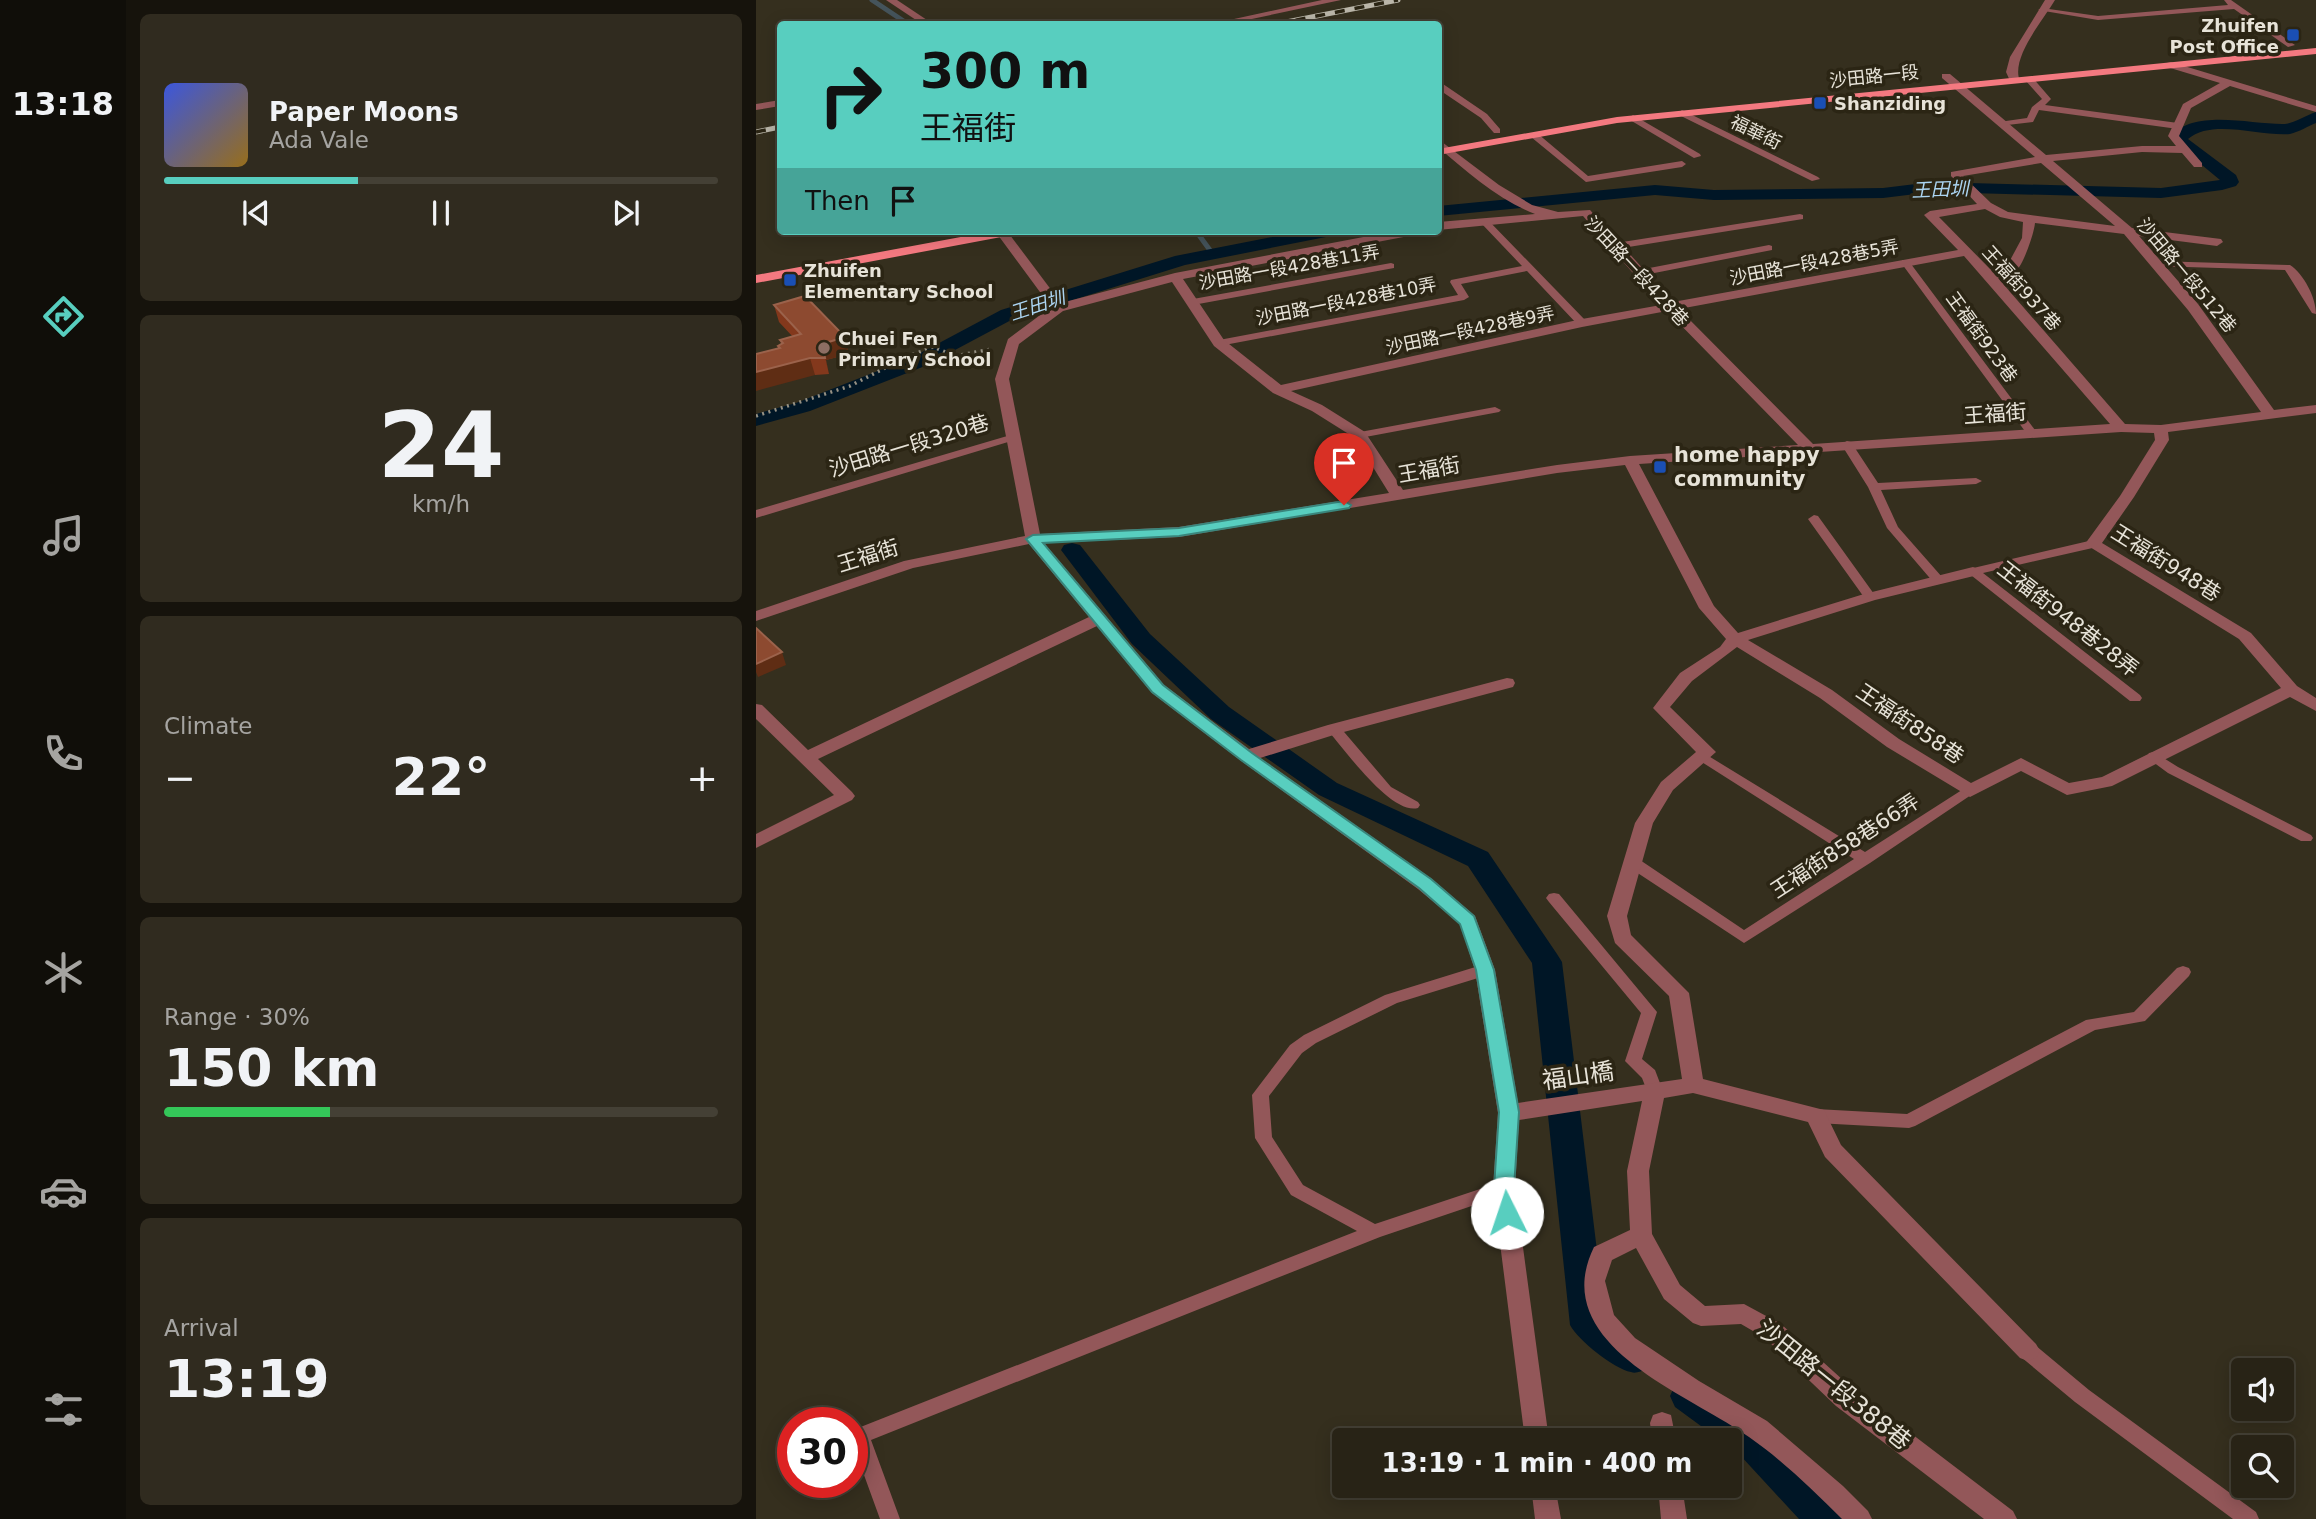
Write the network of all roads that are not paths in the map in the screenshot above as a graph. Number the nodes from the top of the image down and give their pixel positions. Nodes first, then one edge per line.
1 (891, 0) edge
2 (1336, 0) edge
3 (2050, 0) edge
4 (2225, 0) edge
5 (2234, 7) junction
6 (2042, 10) junction
7 (923, 21) edge
8 (1231, 21) edge
9 (2316, 43) edge
10 (2291, 45) junction
11 (2316, 51) edge
12 (2171, 65) junction
13 (1946, 76) junction
14 (2013, 76) junction
15 (2029, 79) junction
16 (2228, 83) junction
17 (1957, 85) junction
18 (1442, 87) edge
19 (777, 104) edge
20 (756, 107) edge
21 (2038, 107) junction
22 (2316, 109) edge
23 (1682, 113) junction
24 (1633, 118) junction
25 (2002, 124) junction
26 (2178, 126) junction
27 (1497, 131) junction
28 (1534, 135) junction
29 (1442, 147) edge
30 (1442, 147) edge
31 (1442, 148) edge
32 (2185, 150) junction
33 (1697, 156) dead end
34 (2043, 159) junction
35 (1682, 164) dead end
36 (2199, 165) dead end
37 (1815, 179) dead end
38 (1984, 206) junction
39 (1557, 216) junction
40 (1800, 217) dead end
41 (2029, 219) junction
42 (1484, 221) junction
43 (1442, 226) edge
44 (2128, 231) junction
45 (937, 235) edge
46 (989, 235) edge
47 (1007, 235) edge
48 (1393, 235) edge
49 (2217, 242) dead end
50 (1616, 246) junction
51 (1769, 248) dead end
52 (1966, 252) junction
53 (1905, 262) junction
54 (2156, 264) junction
55 (1391, 265) dead end
56 (756, 268) edge
57 (1528, 268) junction
58 (1639, 273) junction
59 (1175, 276) junction
60 (1990, 276) junction
61 (756, 279) edge
62 (1193, 302) junction
63 (1670, 307) junction
64 (1058, 308) junction
65 (2316, 311) edge
66 (1583, 323) junction
67 (1219, 343) junction
68 (1278, 390) junction
69 (2316, 409) edge
70 (1495, 410) dead end
71 (2270, 414) junction
72 (2121, 428) junction
73 (2161, 429) junction
74 (2031, 432) junction
75 (1360, 435) junction
76 (1014, 437) junction
77 (1847, 444) junction
78 (1809, 448) junction
79 (1630, 460) junction
80 (1976, 481) dead end
81 (1874, 486) junction
82 (1399, 496) junction
83 (756, 514) edge
84 (1814, 519) dead end
85 (1033, 539) junction
86 (2093, 544) junction
87 (1973, 572) junction
88 (1938, 580) junction
89 (1870, 597) junction
90 (756, 616) edge
91 (1100, 618) junction
92 (1735, 639) junction
93 (1507, 683) dead end
94 (2291, 690) junction
95 (2135, 698) dead end
96 (2316, 706) edge
97 (756, 709) edge
98 (1334, 729) junction
99 (1246, 756) junction
100 (1702, 756) junction
101 (2154, 756) junction
102 (807, 757) junction
103 (1970, 791) junction
104 (1413, 804) dead end
105 (2306, 838) dead end
106 (756, 842) edge
107 (1865, 859) junction
108 (1632, 862) junction
109 (1554, 898) dead end
110 (1485, 970) junction
111 (2183, 972) dead end
112 (1693, 1085) junction
113 (1656, 1091) junction
114 (1509, 1112) junction
115 (1816, 1116) junction
116 (1504, 1188) junction
117 (1374, 1232) junction
118 (1641, 1235) junction
119 (2028, 1351) joint
120 (1535, 1428) edge
121 (1545, 1498) edge
122 (1671, 1498) edge
123 (890, 1519) edge
124 (1548, 1519) edge
125 (1674, 1519) edge
126 (1859, 1519) edge
127 (2004, 1519) edge
128 (2249, 1519) edge

1 - 7 street
2 - 8 street
3 - 6 street
4 - 5 lane
5 - 6 lane
5 - 10 lane
6 - 14 street
9 - 10 main road, 沙田路一段
10 - 14 main road, 沙田路一段
11 - 12 main road, 沙田路一段
12 - 15 main road, 沙田路一段
12 - 16 street
13 - 14 main road, 沙田路一段
13 - 17 street, 沙田路一段512巷
13 - 27 main road, 沙田路一段
14 - 15 main road, 沙田路一段
14 - 17 main road, 沙田路一段
15 - 21 lane
16 - 22 street
16 - 26 street
17 - 23 main road, 沙田路一段
17 - 25 street, 沙田路一段512巷
18 - 27 lane
19 - 20 street
21 - 25 lane
21 - 26 lane
23 - 24 main road, 沙田路一段
23 - 37 lane, 福華街
24 - 28 main road, 沙田路一段
24 - 33 lane
25 - 34 street, 沙田路一段512巷
26 - 32 street
27 - 29 main road, 沙田路一段
28 - 30 main road, 沙田路一段
28 - 35 lane
31 - 39 street, 沙田路一段428巷
32 - 34 street
32 - 36 street
34 - 38 street
34 - 44 street, 沙田路一段512巷
38 - 41 street
38 - 52 street, 王福街937巷
39 - 42 street
39 - 50 street, 沙田路一段428巷
40 - 50 lane
41 - 44 street
41 - 60 street
42 - 43 street
42 - 57 lane
44 - 49 street
44 - 54 street, 沙田路一段512巷
45 - 56 main road
46 - 61 main road
47 - 64 street
48 - 59 street
50 - 58 street, 沙田路一段428巷
51 - 58 lane
52 - 53 street, 沙田路一段428巷5弄
52 - 60 street, 王福街937巷
53 - 63 street, 沙田路一段428巷5弄
53 - 74 lane, 王福街923巷
54 - 65 lane
54 - 71 street, 沙田路一段512巷
55 - 62 lane, 沙田路一段428巷11弄
57 - 66 lane
57 - 67 lane, 沙田路一段428巷10弄
58 - 63 street, 沙田路一段428巷
59 - 62 street
59 - 64 street
60 - 72 street, 王福街937巷
62 - 67 street
63 - 66 street, 沙田路一段428巷9弄
63 - 78 street, 沙田路一段428巷
64 - 76 street
66 - 68 street, 沙田路一段428巷9弄
67 - 68 street
68 - 75 street
69 - 71 street
70 - 75 lane
71 - 73 street
72 - 73 street
72 - 74 street, 王福街
73 - 86 street, 王福街948巷
74 - 77 street, 王福街
75 - 82 street
76 - 83 lane, 沙田路一段320巷
76 - 85 street, 沙田路一段320巷
77 - 78 street, 王福街
77 - 81 lane
78 - 79 street, 王福街
79 - 82 street, 王福街
79 - 92 street, 王福街858巷
80 - 81 lane
81 - 88 lane
82 - 85 street, 王福街
84 - 89 lane
85 - 90 street, 王福街
85 - 91 street
86 - 87 lane, 王福街948巷28弄
86 - 94 street, 王福街948巷
87 - 88 street
87 - 95 lane, 王福街948巷28弄
88 - 89 street
89 - 92 street
91 - 99 street
91 - 102 street
92 - 100 street
92 - 103 street, 王福街858巷
93 - 98 street
94 - 96 street, 王福街948巷
94 - 101 street, 王福街858巷
97 - 102 street
98 - 99 street
98 - 104 lane
99 - 110 street
100 - 107 lane
100 - 108 street
101 - 103 street, 王福街858巷
101 - 105 lane
102 - 106 street
103 - 107 lane, 王福街858巷66弄
107 - 108 lane, 王福街858巷66弄
108 - 112 street
109 - 113 lane
110 - 114 street
110 - 117 lane
111 - 115 lane
112 - 113 street
112 - 115 street
113 - 114 street, 福山橋
113 - 118 street, 沙田路一段388巷
114 - 116 street
115 - 119 street
116 - 117 lane
116 - 120 street
117 - 123 lane
118 - 126 street
118 - 127 street, 沙田路一段388巷
119 - 128 lane
121 - 124 street
122 - 125 street

